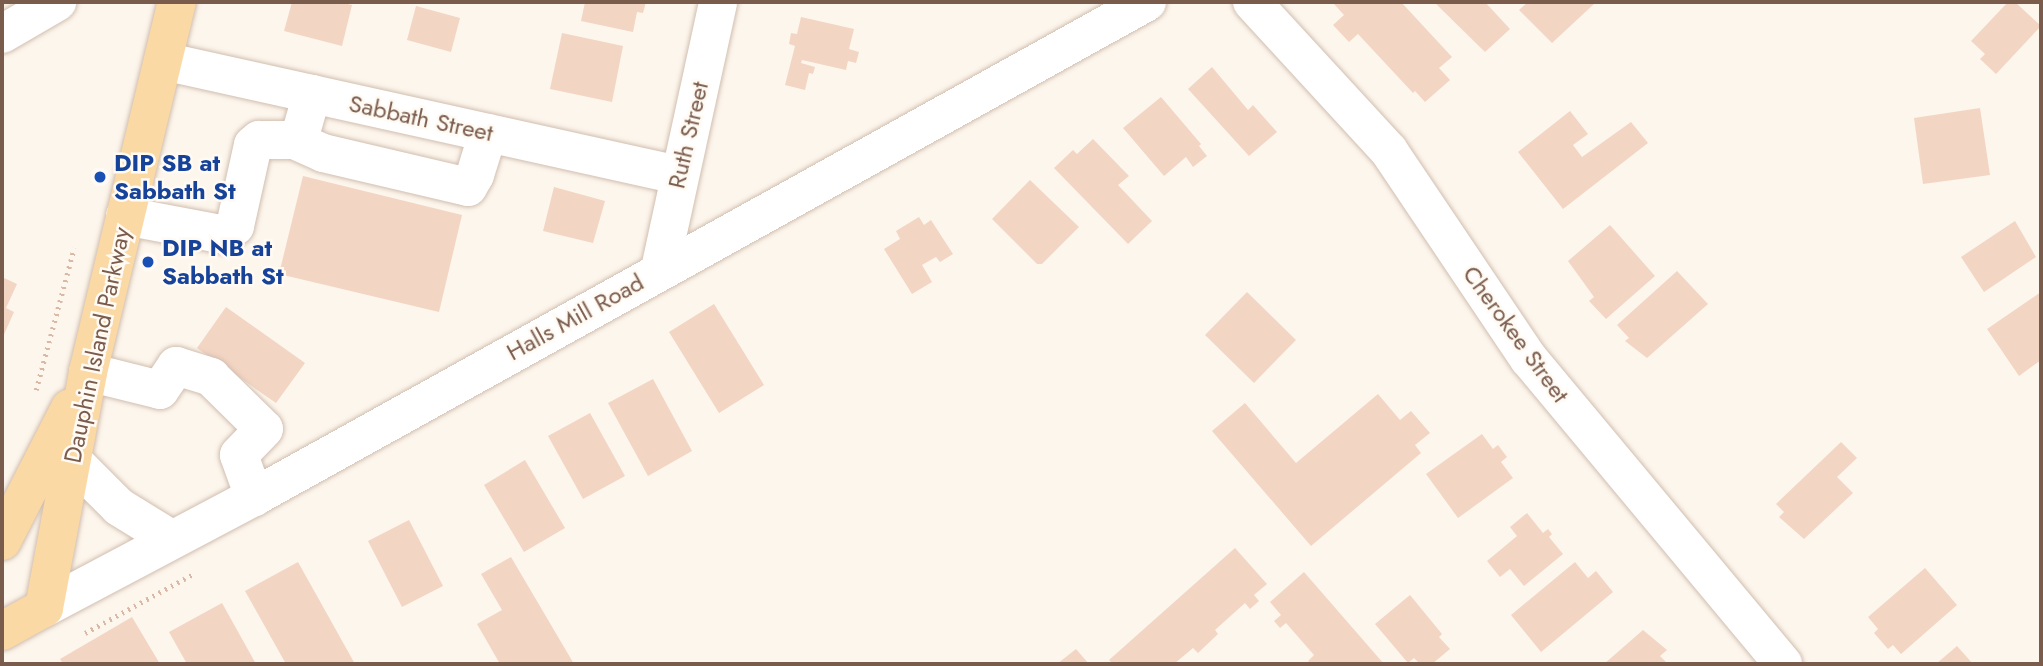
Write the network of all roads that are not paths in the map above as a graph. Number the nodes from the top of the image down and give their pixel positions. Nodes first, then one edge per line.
1 (57, 2) edge
2 (177, 2) edge
3 (719, 2) edge
4 (1147, 2) edge
5 (1252, 2) edge
6 (2, 34) edge
7 (163, 61) junction
8 (312, 94) junction
9 (488, 132) junction
10 (294, 140) junction
11 (678, 175) junction
12 (124, 216) junction
13 (660, 269) junction
14 (88, 372) junction
15 (72, 460) junction
16 (254, 497) junction
17 (171, 539) junction
18 (2, 541) edge
19 (44, 608) junction
20 (2, 631) edge
21 (1783, 664) edge

1 - 6 street
2 - 7 main road, Dauphin Island Parkway
3 - 11 street, Ruth Street
4 - 13 street, Halls Mill Road
5 - 21 street, Cherokee Street
7 - 8 street, Sabbath Street
7 - 12 main road, Dauphin Island Parkway
8 - 9 street, Sabbath Street
8 - 10 street
9 - 10 street
9 - 11 street, Sabbath Street
10 - 12 street
11 - 13 street, Ruth Street
12 - 14 main road, Dauphin Island Parkway
13 - 16 street, Halls Mill Road
14 - 15 main road, Dauphin Island Parkway
14 - 16 street
14 - 18 main road
15 - 17 street
15 - 19 main road, Dauphin Island Parkway
16 - 17 street, Halls Mill Road
17 - 19 street, Halls Mill Road
19 - 20 main road, Halls Mill Road

